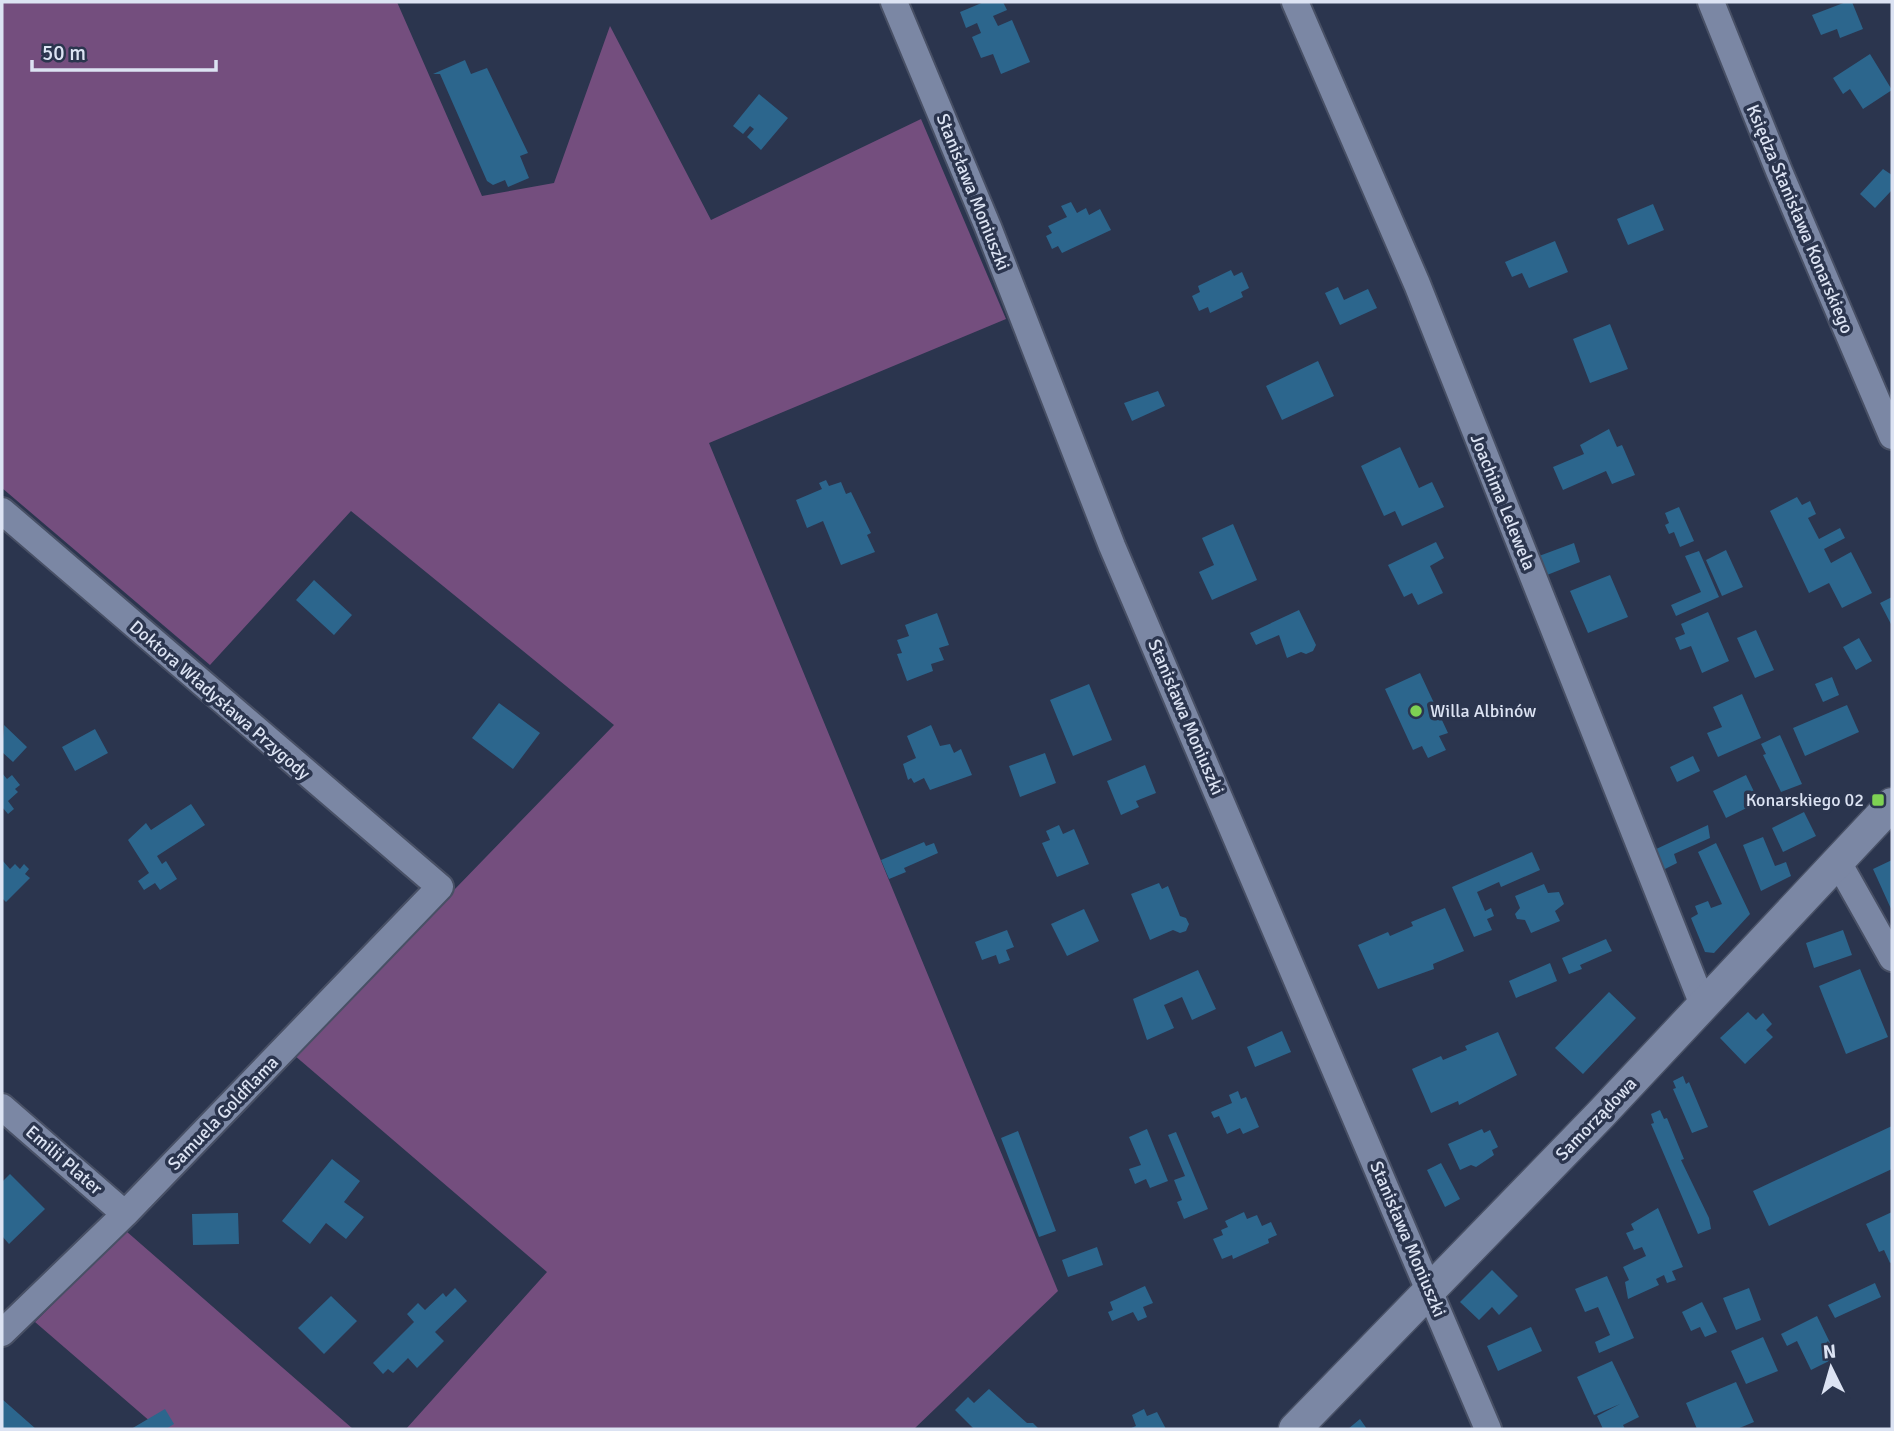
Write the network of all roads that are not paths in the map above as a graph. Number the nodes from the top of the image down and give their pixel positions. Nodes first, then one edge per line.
1 (894, 2) edge
2 (1295, 2) edge
3 (1711, 2) edge
4 (1892, 436) edge
5 (2, 511) edge
6 (1892, 804) edge
7 (1838, 862) junction
8 (440, 887) joint
9 (1892, 958) edge
10 (1703, 1004) junction
11 (2, 1107) edge
12 (125, 1214) junction
13 (1430, 1290) junction
14 (2, 1334) edge
15 (1294, 1429) edge
16 (1488, 1429) edge

1 - 13 street, Stanisława Moniuszki
2 - 10 street, Joachima Lelewela
3 - 4 street, Księdza Stanisława Konarskiego
5 - 8 street, Doktora Władysława Przygody
6 - 7 street, Samorządowa
7 - 9 street
7 - 10 street, Samorządowa
8 - 12 street, Samuela Goldflama
10 - 13 street, Samorządowa
11 - 12 street, Emilii Plater
12 - 14 street, Samuela Goldflama
13 - 15 street, Samorządowa
13 - 16 street, Stanisława Moniuszki

